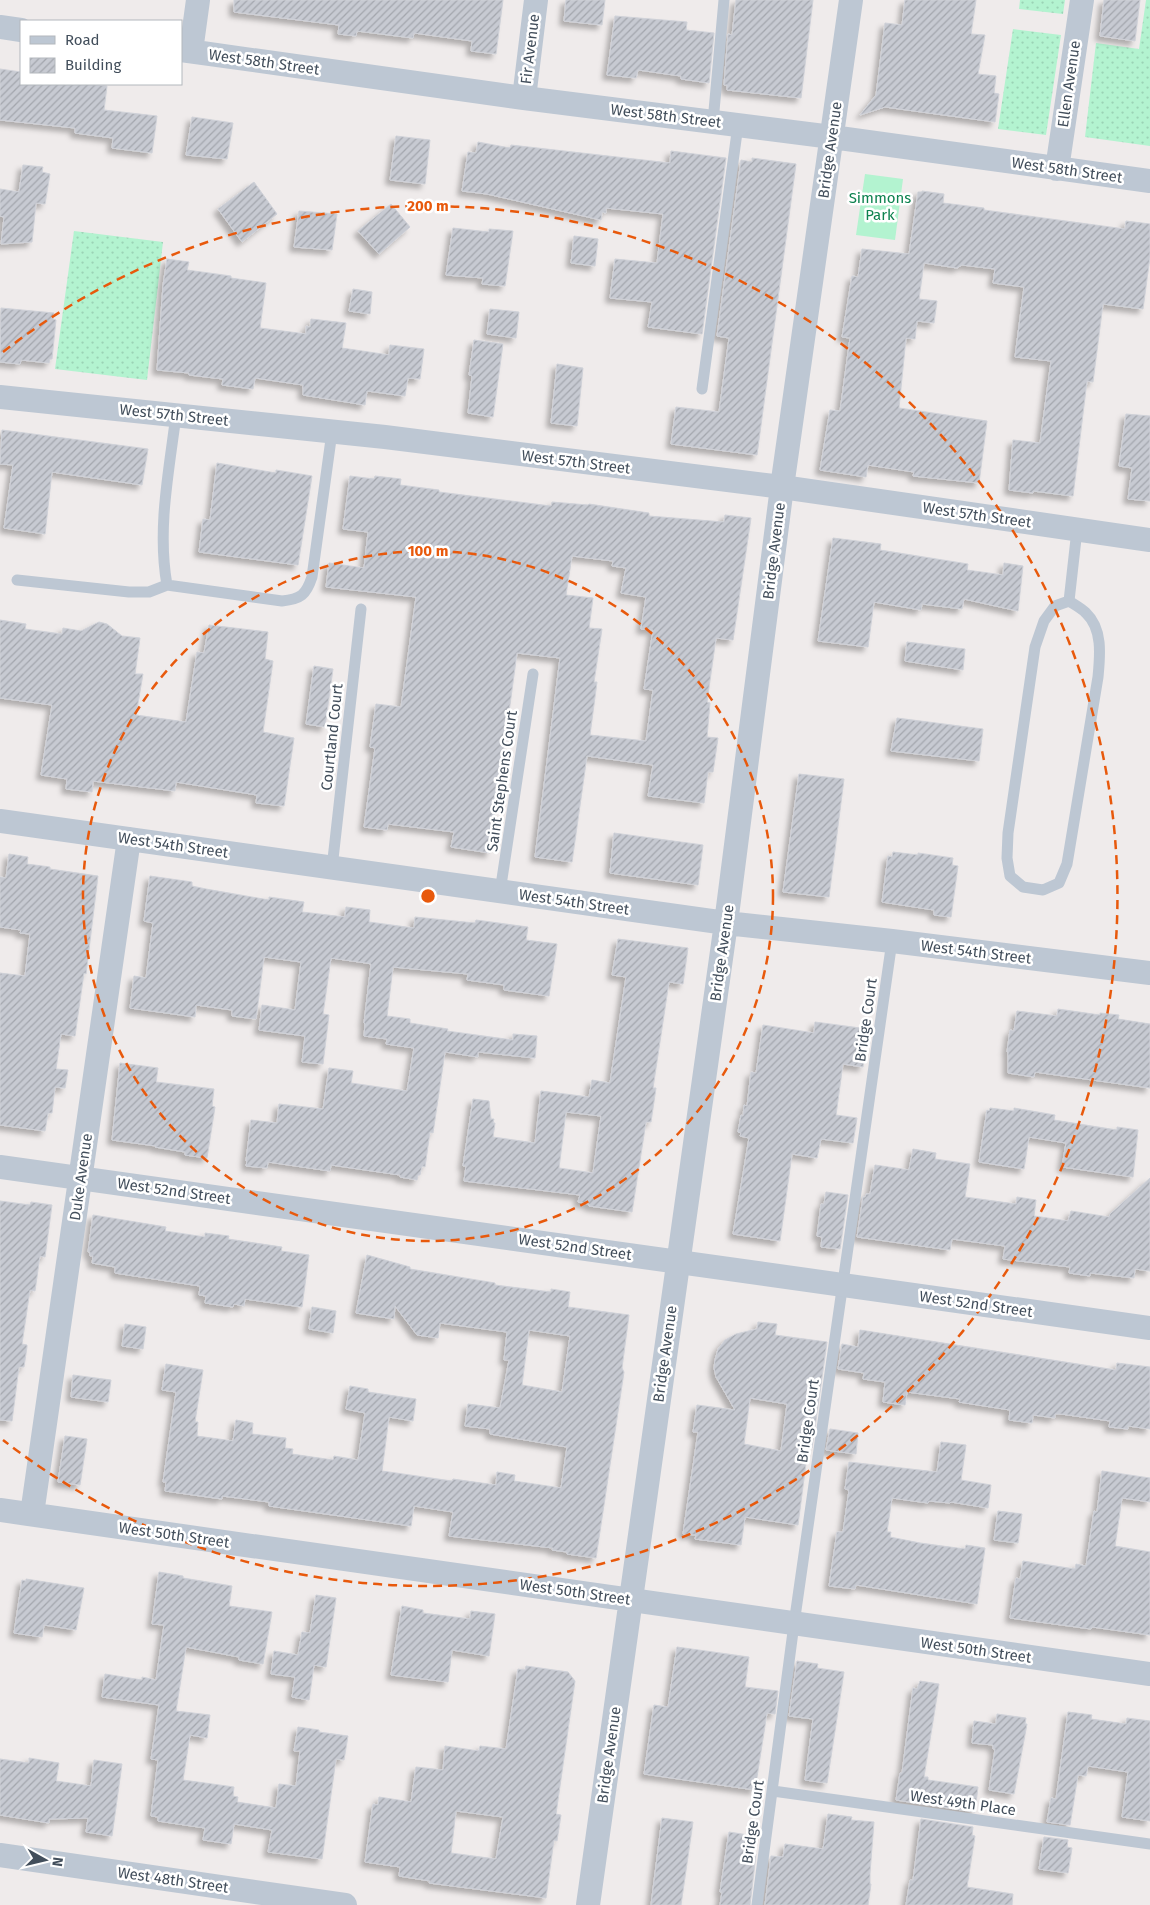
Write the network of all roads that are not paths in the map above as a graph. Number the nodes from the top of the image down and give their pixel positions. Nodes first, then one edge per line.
1 (198, 0) edge
2 (536, 0) edge
3 (724, 0) edge
4 (851, 0) edge
5 (1082, 0) edge
6 (0, 27) edge
7 (20, 30) edge
8 (186, 51) edge
9 (524, 98) junction
10 (713, 122) junction
11 (738, 125) junction
12 (832, 137) junction
13 (1057, 169) junction
14 (1150, 181) edge
15 (702, 389) dead end
16 (0, 397) edge
17 (176, 415) junction
18 (332, 432) junction
19 (782, 488) junction
20 (1077, 530) junction
21 (1150, 540) edge
22 (17, 580) dead end
23 (167, 585) junction
24 (1070, 601) junction
25 (361, 609) dead end
26 (533, 674) dead end
27 (0, 821) edge
28 (129, 839) junction
29 (332, 868) junction
30 (500, 892) junction
31 (726, 923) junction
32 (892, 941) junction
33 (1150, 973) edge
34 (0, 1167) edge
35 (81, 1178) junction
36 (678, 1262) junction
37 (843, 1285) junction
38 (1150, 1328) edge
39 (0, 1510) edge
40 (32, 1514) junction
41 (631, 1600) junction
42 (794, 1624) junction
43 (1150, 1674) edge
44 (773, 1791) junction
45 (1150, 1844) edge
46 (0, 1855) edge
47 (345, 1905) edge
48 (588, 1905) edge
49 (757, 1905) edge

1 - 8 street
2 - 9 street, Fir Avenue
3 - 10 lane
4 - 12 street, Bridge Avenue
5 - 13 street, Ellen Avenue
6 - 7 street
8 - 9 street, West 58th Street
9 - 10 street, West 58th Street
10 - 11 street, West 58th Street
11 - 12 street, West 58th Street
11 - 15 lane
12 - 13 street, West 58th Street
12 - 19 street, Bridge Avenue
13 - 14 street, West 58th Street
16 - 17 street, West 57th Street
17 - 18 street, West 57th Street
17 - 23 lane
18 - 19 street, West 57th Street
18 - 23 lane
19 - 20 street, West 57th Street
19 - 31 street, Bridge Avenue
20 - 21 street, West 57th Street
20 - 24 lane
22 - 23 lane
24 - 24 lane
25 - 29 lane, Courtland Court
26 - 30 lane, Saint Stephens Court
27 - 28 street, West 54th Street
28 - 29 street, West 54th Street
28 - 35 street, Duke Avenue
29 - 30 street, West 54th Street
30 - 31 street, West 54th Street
31 - 32 street, West 54th Street
31 - 36 street, Bridge Avenue
32 - 33 street, West 54th Street
32 - 37 lane, Bridge Court
34 - 35 street, West 52nd Street
35 - 36 street, West 52nd Street
35 - 40 street, Duke Avenue
36 - 37 street, West 52nd Street
36 - 41 street, Bridge Avenue
37 - 38 street, West 52nd Street
37 - 42 lane, Bridge Court
39 - 40 street, West 50th Street
40 - 41 street, West 50th Street
41 - 42 street, West 50th Street
41 - 48 street, Bridge Avenue
42 - 43 street, West 50th Street
42 - 44 lane, Bridge Court
44 - 45 lane, West 49th Place
44 - 49 lane, Bridge Court
46 - 47 street, West 48th Street

